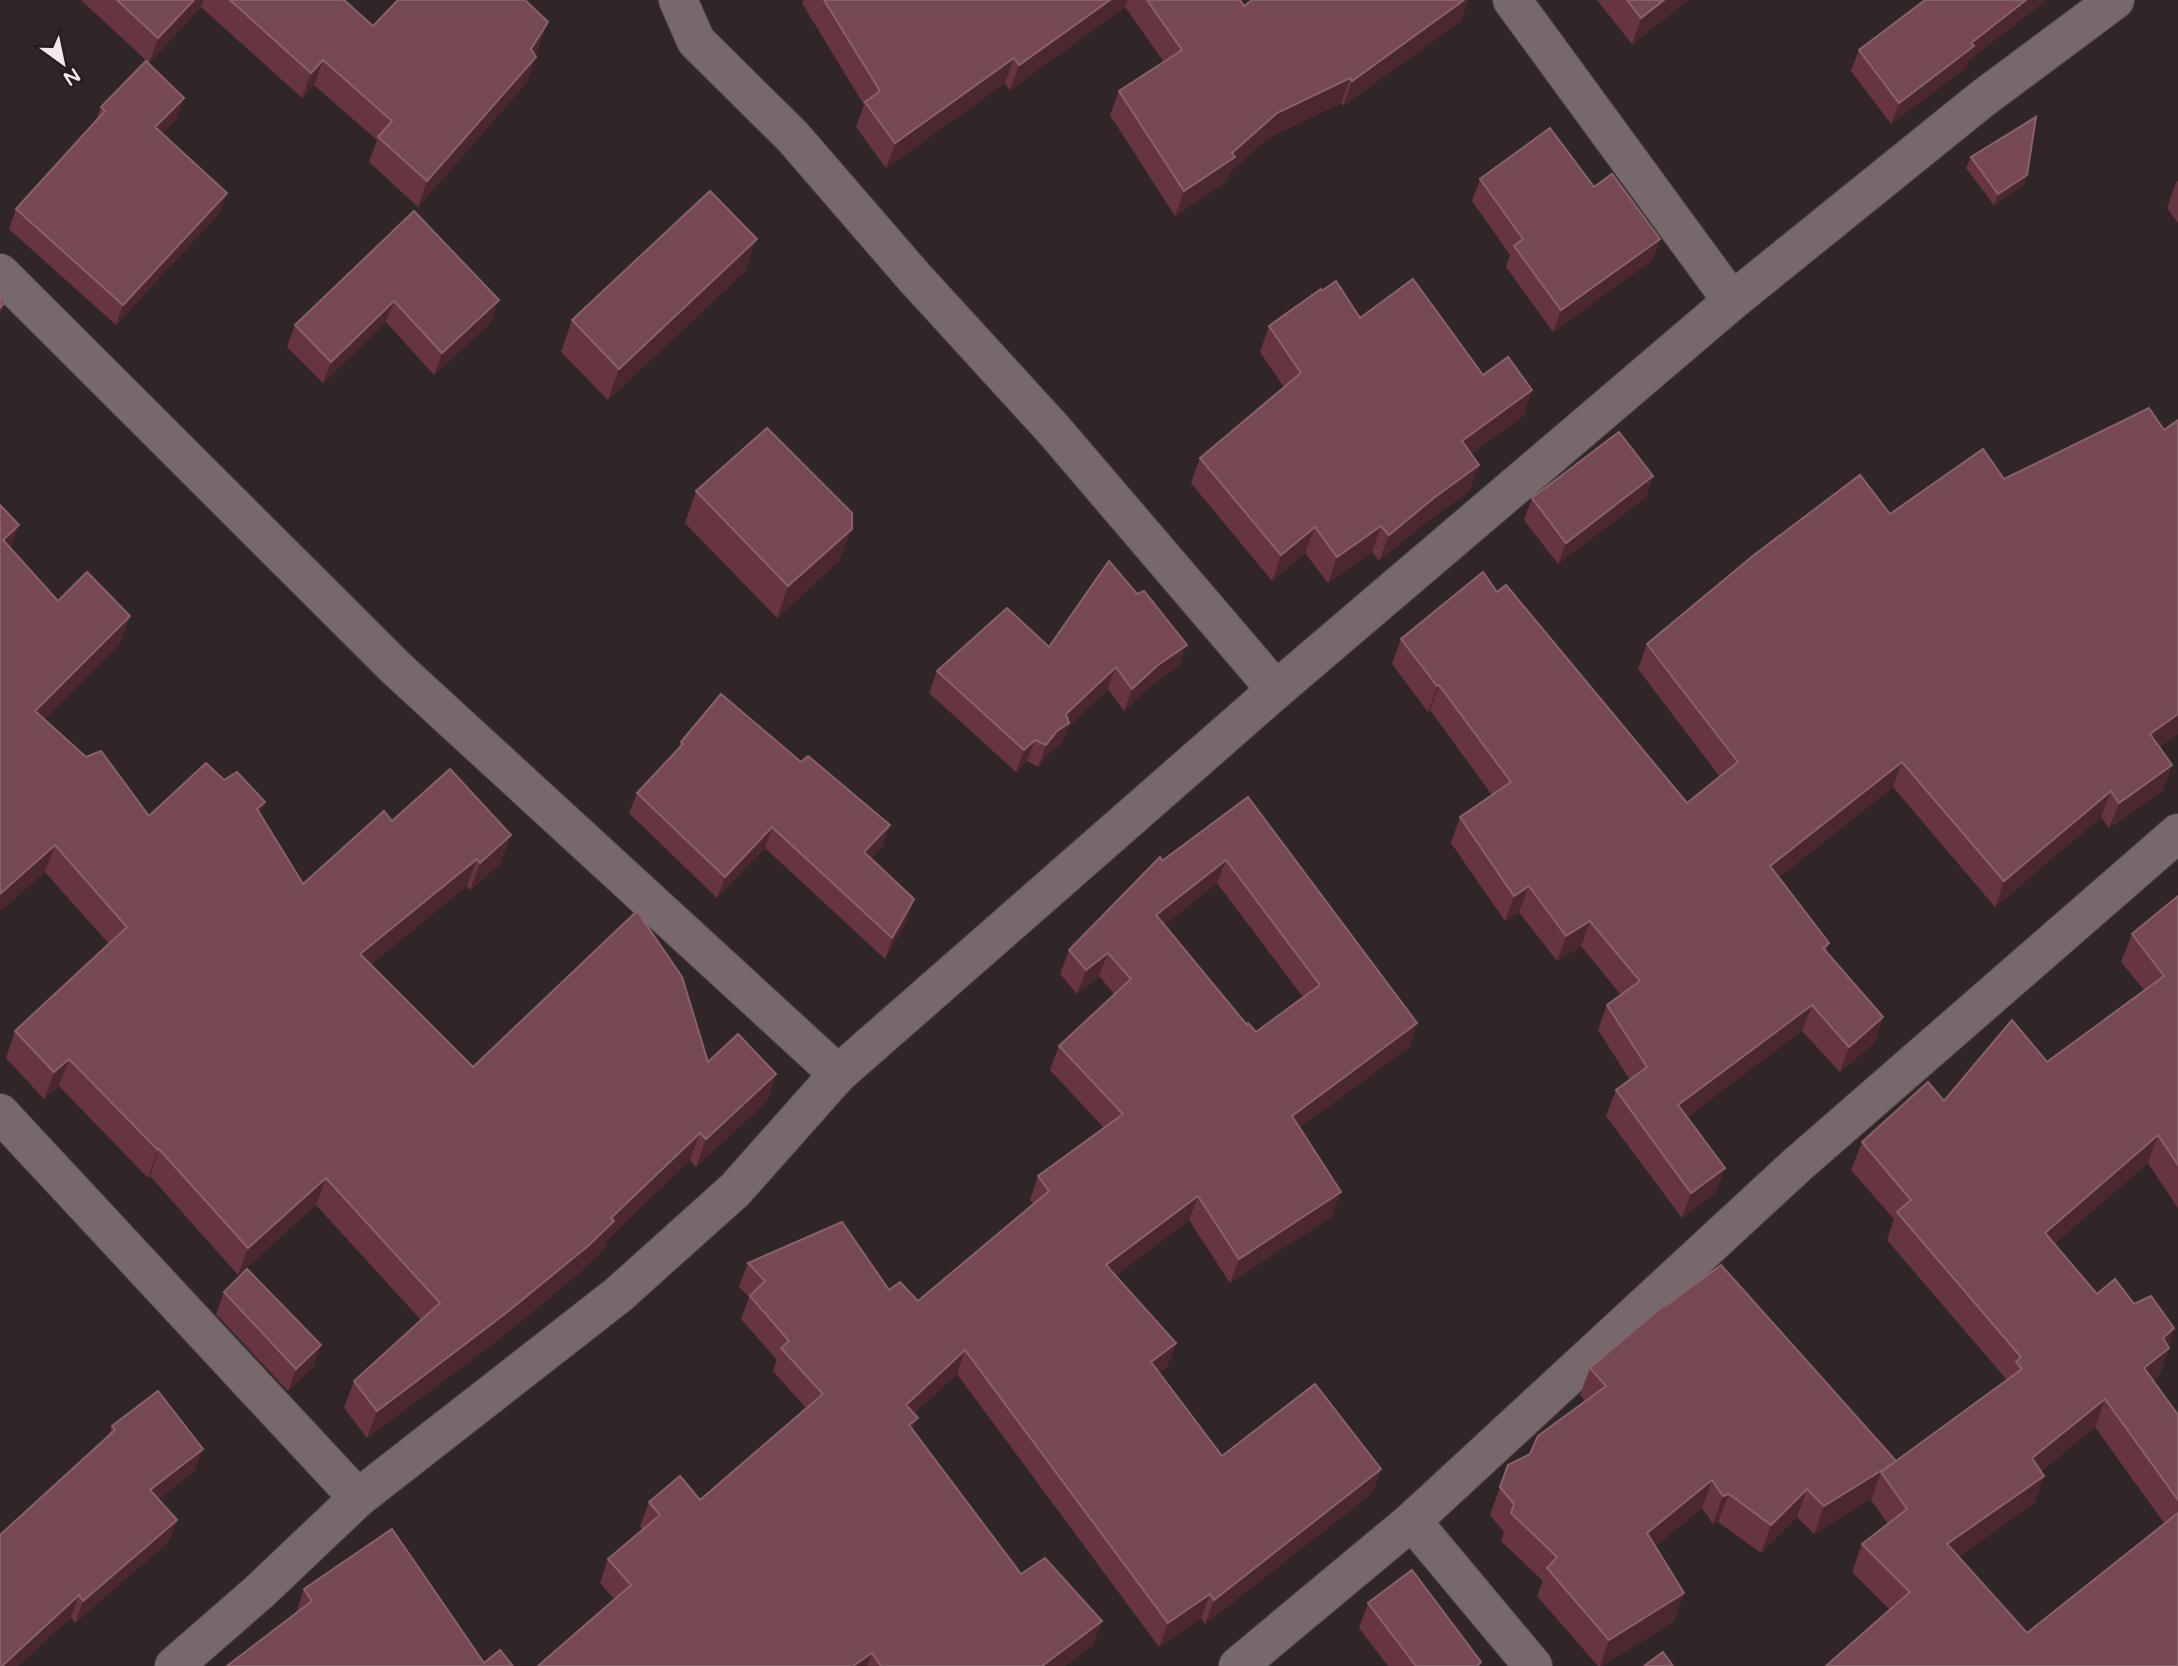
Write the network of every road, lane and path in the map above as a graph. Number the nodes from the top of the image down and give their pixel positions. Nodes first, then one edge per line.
1 (651, 0) edge
2 (678, 0) edge
3 (1513, 0) edge
4 (2116, 0) edge
5 (696, 41) junction
6 (0, 273) edge
7 (1732, 301) junction
8 (1276, 691) junction
9 (2178, 833) edge
10 (838, 1074) junction
11 (0, 1113) edge
12 (358, 1498) junction
13 (1412, 1521) junction
14 (174, 1666) edge
15 (1238, 1666) edge
16 (1533, 1666) edge

1 - 5 street
2 - 5 street
3 - 7 street
4 - 7 street
5 - 8 street
6 - 10 street
7 - 8 street
8 - 10 street
9 - 13 street
10 - 12 street
11 - 12 street
12 - 14 street
13 - 15 street
13 - 16 street

